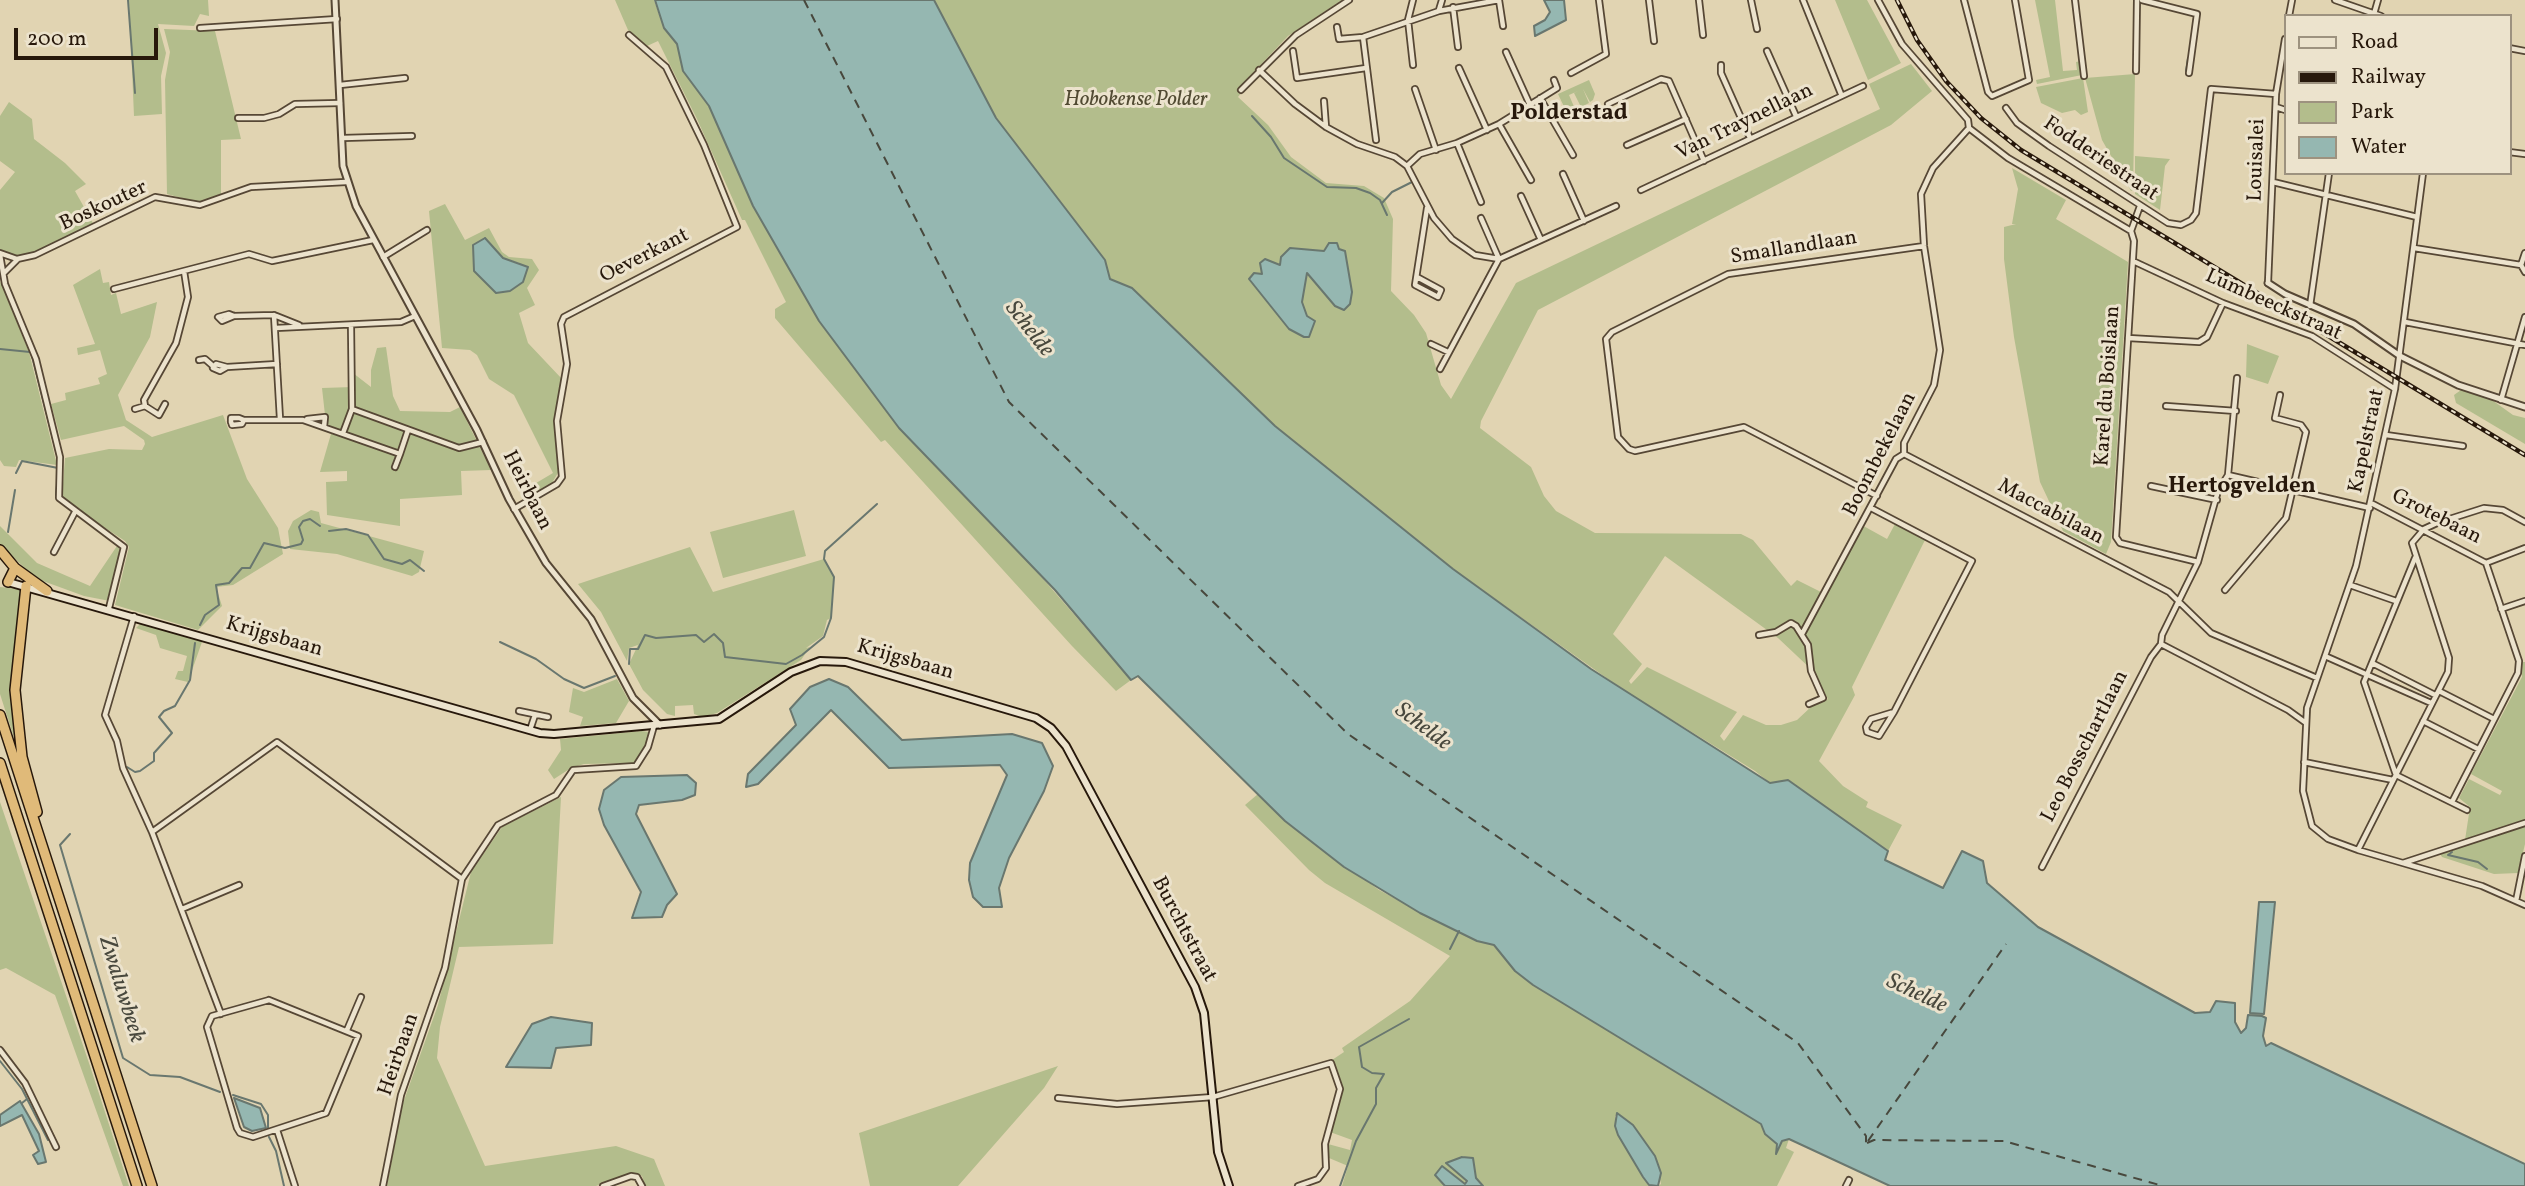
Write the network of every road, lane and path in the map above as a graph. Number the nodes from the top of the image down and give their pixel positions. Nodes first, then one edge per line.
1 (335, 0) edge
2 (1349, 0) edge
3 (1413, 0) edge
4 (1442, 0) edge
5 (1599, 0) edge
6 (1650, 0) edge
7 (1699, 0) edge
8 (1751, 0) edge
9 (1803, 0) edge
10 (1878, 0) edge
11 (1964, 0) edge
12 (2015, 0) edge
13 (2075, 0) edge
14 (2140, 0) edge
15 (2335, 0) edge
16 (2378, 0) edge
17 (1489, 1) edge
18 (1465, 2) edge
19 (1452, 7) junction
20 (1439, 10) junction
21 (2374, 13) joint
22 (337, 19) junction
23 (1408, 20) junction
24 (1503, 26) dead end
25 (1337, 27) dead end
26 (200, 28) dead end
27 (1757, 29) dead end
28 (629, 35) dead end
29 (1703, 35) dead end
30 (1363, 37) junction
31 (1654, 41) dead end
32 (2284, 45) edge
33 (1458, 47) dead end
34 (1293, 51) dead end
35 (1767, 51) dead end
36 (1506, 52) dead end
37 (1413, 65) dead end
38 (1721, 65) dead end
39 (1366, 68) junction
40 (1459, 68) dead end
41 (1259, 70) junction
42 (2136, 71) dead end
43 (1572, 73) dead end
44 (2189, 73) dead end
45 (2084, 76) dead end
46 (405, 78) dead end
47 (1553, 80) dead end
48 (340, 85) junction
49 (1863, 86) dead end
50 (1415, 89) dead end
51 (1241, 90) dead end
52 (1841, 94) junction
53 (2276, 94) junction
54 (1539, 99) junction
55 (1324, 102) dead end
56 (341, 103) junction
57 (1608, 104) dead end
58 (1530, 105) junction
59 (2276, 107) junction
60 (2006, 108) dead end
61 (2284, 110) edge
62 (1796, 116) junction
63 (238, 118) dead end
64 (1686, 119) junction
65 (1499, 124) junction
66 (1326, 127) junction
67 (1969, 128) junction
68 (1487, 130) junction
69 (412, 136) dead end
70 (342, 138) junction
71 (1750, 138) junction
72 (1376, 140) dead end
73 (1457, 143) junction
74 (1627, 145) dead end
75 (1436, 150) junction
76 (1573, 155) dead end
77 (1704, 161) junction
78 (1407, 166) junction
79 (1563, 174) dead end
80 (2329, 175) edge
81 (2423, 175) edge
82 (1531, 180) dead end
83 (346, 182) junction
84 (2273, 182) junction
85 (1641, 190) dead end
86 (1521, 195) dead end
87 (2326, 196) junction
88 (1481, 202) dead end
89 (1616, 206) dead end
90 (2140, 206) junction
91 (1427, 207) junction
92 (2417, 217) junction
93 (1481, 218) dead end
94 (1584, 221) junction
95 (1438, 223) junction
96 (1425, 226) junction
97 (428, 230) dead end
98 (2131, 231) junction
99 (373, 240) junction
100 (1541, 240) junction
101 (1924, 246) junction
102 (2414, 248) junction
103 (2525, 253) edge
104 (0, 254) edge
105 (383, 257) junction
106 (17, 259) junction
107 (1499, 259) junction
108 (2133, 261) junction
109 (2521, 265) junction
110 (184, 271) junction
111 (4, 272) junction
112 (2525, 272) edge
113 (1416, 277) junction
114 (2269, 283) joint
115 (114, 289) dead end
116 (2223, 303) junction
117 (2310, 306) junction
118 (274, 315) junction
119 (234, 316) dead end
120 (415, 316) junction
121 (2525, 317) edge
122 (2405, 322) junction
123 (351, 324) junction
124 (301, 326) junction
125 (276, 328) junction
126 (2128, 338) junction
127 (2518, 341) junction
128 (1431, 344) dead end
129 (2525, 345) edge
130 (1448, 352) junction
131 (2400, 356) junction
132 (199, 360) dead end
133 (277, 365) junction
134 (1440, 369) dead end
135 (2237, 378) dead end
136 (2395, 389) junction
137 (2280, 395) dead end
138 (2501, 400) junction
139 (165, 404) dead end
140 (145, 406) junction
141 (2166, 406) dead end
142 (2525, 407) edge
143 (135, 409) dead end
144 (352, 409) junction
145 (2236, 411) junction
146 (279, 419) junction
147 (303, 419) junction
148 (244, 420) dead end
149 (324, 427) junction
150 (408, 430) junction
151 (343, 433) junction
152 (2386, 435) junction
153 (483, 442) junction
154 (2463, 446) dead end
155 (400, 454) junction
156 (1903, 454) junction
157 (395, 467) dead end
158 (2228, 475) junction
159 (2151, 486) dead end
160 (2293, 490) junction
161 (1877, 496) junction
162 (2217, 500) junction
163 (2371, 506) junction
164 (1871, 508) junction
165 (514, 509) junction
166 (75, 512) junction
167 (2525, 522) edge
168 (2424, 529) junction
169 (2525, 548) edge
170 (0, 550) edge
171 (54, 552) dead end
172 (2416, 557) junction
173 (2198, 562) junction
174 (2486, 563) junction
175 (15, 568) junction
176 (8, 582) joint
177 (2350, 585) junction
178 (26, 586) junction
179 (2225, 590) dead end
180 (47, 591) junction
181 (2396, 601) junction
182 (2525, 601) edge
183 (2178, 604) junction
184 (109, 608) junction
185 (2501, 609) junction
186 (134, 615) junction
187 (1802, 634) junction
188 (1759, 635) dead end
189 (2161, 644) junction
190 (2325, 656) junction
191 (2522, 660) edge
192 (2372, 663) junction
193 (2366, 671) junction
194 (2317, 678) junction
195 (2437, 693) junction
196 (2431, 703) junction
197 (1809, 704) dead end
198 (2307, 708) junction
199 (519, 711) dead end
200 (1894, 712) junction
201 (0, 715) edge
202 (534, 715) junction
203 (2297, 716) junction
204 (548, 718) dead end
205 (2494, 719) junction
206 (2423, 721) junction
207 (2306, 723) junction
208 (657, 726) junction
209 (530, 730) junction
210 (2479, 749) junction
211 (2304, 762) junction
212 (1, 769) edge
213 (2395, 777) junction
214 (2452, 802) junction
215 (2467, 810) dead end
216 (1105, 820) joint
217 (2525, 823) edge
218 (152, 832) junction
219 (38, 835) junction
220 (2358, 850) junction
221 (2525, 856) edge
222 (2401, 864) junction
223 (2042, 867) dead end
224 (462, 878) junction
225 (239, 885) dead end
226 (2516, 901) junction
227 (2525, 905) edge
228 (182, 909) junction
229 (361, 996) dead end
230 (221, 1014) junction
231 (347, 1031) junction
232 (0, 1050) edge
233 (1213, 1097) junction
234 (1058, 1098) dead end
235 (277, 1130) junction
236 (56, 1147) dead end
237 (1849, 1180) dead end
238 (137, 1186) edge
239 (152, 1186) edge
240 (295, 1186) edge
241 (383, 1186) edge
242 (603, 1186) edge
243 (642, 1186) edge
244 (1229, 1186) edge
245 (1298, 1186) edge
246 (1846, 1186) edge

1 - 22 street, Heirbaan
2 - 41 street
3 - 23 street
4 - 20 street
5 - 43 street
6 - 31 street
7 - 29 street
8 - 27 street
9 - 52 street
10 - 67 street
11 - 12 street
13 - 45 street
14 - 42 street
14 - 44 street
15 - 21 street
16 - 21 street
17 - 18 street
17 - 24 street
18 - 19 street
19 - 20 street
19 - 33 street
20 - 23 street
22 - 26 street
22 - 48 street, Heirbaan
23 - 30 street
23 - 37 street
25 - 30 street
28 - 165 street, Oeverkant
30 - 39 street
32 - 53 street, Louisalei
34 - 39 street
35 - 62 street
36 - 58 street
38 - 71 street
39 - 72 street
40 - 68 street
41 - 51 street
41 - 66 street
46 - 48 street
47 - 54 street
48 - 56 street, Heirbaan
49 - 52 street, Van Traynellaan
50 - 75 street
52 - 62 street, Van Traynellaan
53 - 59 street, Louisalei
53 - 90 street, Fodderiestraat
54 - 58 street
54 - 76 street
55 - 66 street
56 - 63 street
56 - 70 street, Heirbaan
57 - 64 street
58 - 65 street
59 - 61 street
59 - 84 street, Louisalei
60 - 90 street, Fodderiestraat
62 - 71 street, Van Traynellaan
64 - 74 street
64 - 77 street
65 - 68 street
65 - 82 street
66 - 78 street
67 - 98 street
67 - 101 street, Boombekelaan
68 - 73 street
69 - 70 street
70 - 83 street, Heirbaan
71 - 77 street, Van Traynellaan
73 - 75 street
73 - 88 street
75 - 78 street
77 - 85 street, Van Traynellaan
78 - 91 street
79 - 94 street
80 - 87 street
81 - 92 street, Kapelstraat
83 - 99 street, Heirbaan
83 - 106 street, Boskouter
84 - 87 street
84 - 114 street, Louisalei
86 - 100 street
87 - 92 street
87 - 117 street
89 - 94 street
90 - 98 street
91 - 95 street
91 - 96 street
92 - 102 street, Kapelstraat
93 - 107 street
94 - 100 street
95 - 96 street
95 - 107 street
96 - 113 street
97 - 105 street
98 - 108 street, Karel du Boislaan
99 - 105 street, Heirbaan
99 - 110 street
100 - 107 street
101 - 156 street, Boombekelaan
101 - 161 street, Smallandlaan
102 - 109 street
102 - 122 street, Kapelstraat
103 - 109 street
104 - 106 street
104 - 111 street
105 - 120 street, Heirbaan
106 - 111 street
107 - 130 street
108 - 116 street, Lumbeeckstraat
108 - 126 street, Karel du Boislaan
109 - 112 street
110 - 115 street
110 - 140 street
111 - 166 street
113 - 113 street
114 - 117 street
116 - 126 street
116 - 136 street, Lumbeeckstraat
117 - 131 street
118 - 119 street
118 - 124 street
118 - 125 street
120 - 123 street
120 - 153 street, Heirbaan
121 - 127 street
122 - 127 street
122 - 131 street, Kapelstraat
123 - 124 street
123 - 144 street
124 - 125 street
125 - 133 street
126 - 173 street, Karel du Boislaan
127 - 129 street
127 - 138 street
128 - 130 street
130 - 134 street
131 - 136 street, Kapelstraat
131 - 138 street
132 - 133 street
133 - 146 street
135 - 145 street, Leo Bosschartlaan
136 - 152 street, Kapelstraat
137 - 160 street
138 - 142 street
139 - 140 street
140 - 143 street
141 - 145 street
144 - 150 street
144 - 151 street
145 - 158 street, Leo Bosschartlaan
146 - 147 street
146 - 148 street
147 - 149 street
147 - 149 street
149 - 151 street
150 - 153 street
150 - 155 street
151 - 155 street
152 - 154 street
152 - 163 street, Kapelstraat
153 - 165 street, Heirbaan
155 - 157 street
156 - 161 street, Boombekelaan
156 - 183 street, Maccabilaan
158 - 160 street, Grotebaan
158 - 162 street, Leo Bosschartlaan
159 - 162 street
160 - 163 street, Grotebaan
160 - 179 street
161 - 164 street, Boombekelaan
162 - 173 street, Leo Bosschartlaan
163 - 168 street, Grotebaan
163 - 177 street, Kapelstraat
164 - 187 street, Boombekelaan
164 - 200 street
165 - 208 street, Heirbaan
166 - 171 street
166 - 184 street
167 - 168 street
168 - 172 street
168 - 174 street, Grotebaan
169 - 174 street
170 - 175 highway
172 - 181 street
172 - 195 street
173 - 183 street, Leo Bosschartlaan
174 - 185 street
175 - 176 highway
175 - 180 highway
176 - 178 main road, Krijgsbaan
177 - 181 street
177 - 190 street, Kapelstraat
178 - 180 main road, Krijgsbaan
178 - 219 highway
180 - 184 main road, Krijgsbaan
181 - 192 street
182 - 185 street
183 - 189 street, Leo Bosschartlaan
183 - 194 street, Maccabilaan
184 - 186 main road, Krijgsbaan
185 - 191 street
186 - 209 main road, Krijgsbaan
186 - 218 street
187 - 188 street
187 - 197 street
189 - 203 street
189 - 223 street, Leo Bosschartlaan
190 - 193 street
190 - 194 street, Kapelstraat
191 - 205 street
192 - 193 street
192 - 195 street
193 - 196 street
193 - 213 street
194 - 198 street, Kapelstraat
195 - 196 street
195 - 205 street
196 - 206 street
198 - 203 street
198 - 207 street, Kapelstraat
199 - 202 street
200 - 200 street
201 - 219 highway
202 - 204 street
202 - 209 street
203 - 207 street
205 - 210 street
206 - 210 street
206 - 213 street
207 - 211 street, Kapelstraat
208 - 209 main road, Krijgsbaan
208 - 216 main road, Krijgsbaan
208 - 224 street, Heirbaan
210 - 214 street
211 - 213 street
211 - 220 street, Kapelstraat
212 - 238 highway
213 - 214 street
213 - 220 street
214 - 215 street
216 - 233 main road, Burchtstraat
217 - 222 street
218 - 224 street
218 - 228 street
219 - 239 highway
220 - 222 street
221 - 226 street
222 - 226 street
224 - 241 street, Heirbaan
225 - 228 street
226 - 227 street
228 - 230 street
229 - 231 street
230 - 231 street
230 - 235 street
231 - 235 street
232 - 236 street
233 - 234 street
233 - 244 main road, Burchtstraat
233 - 245 street
235 - 240 street
237 - 246 street
242 - 243 street

